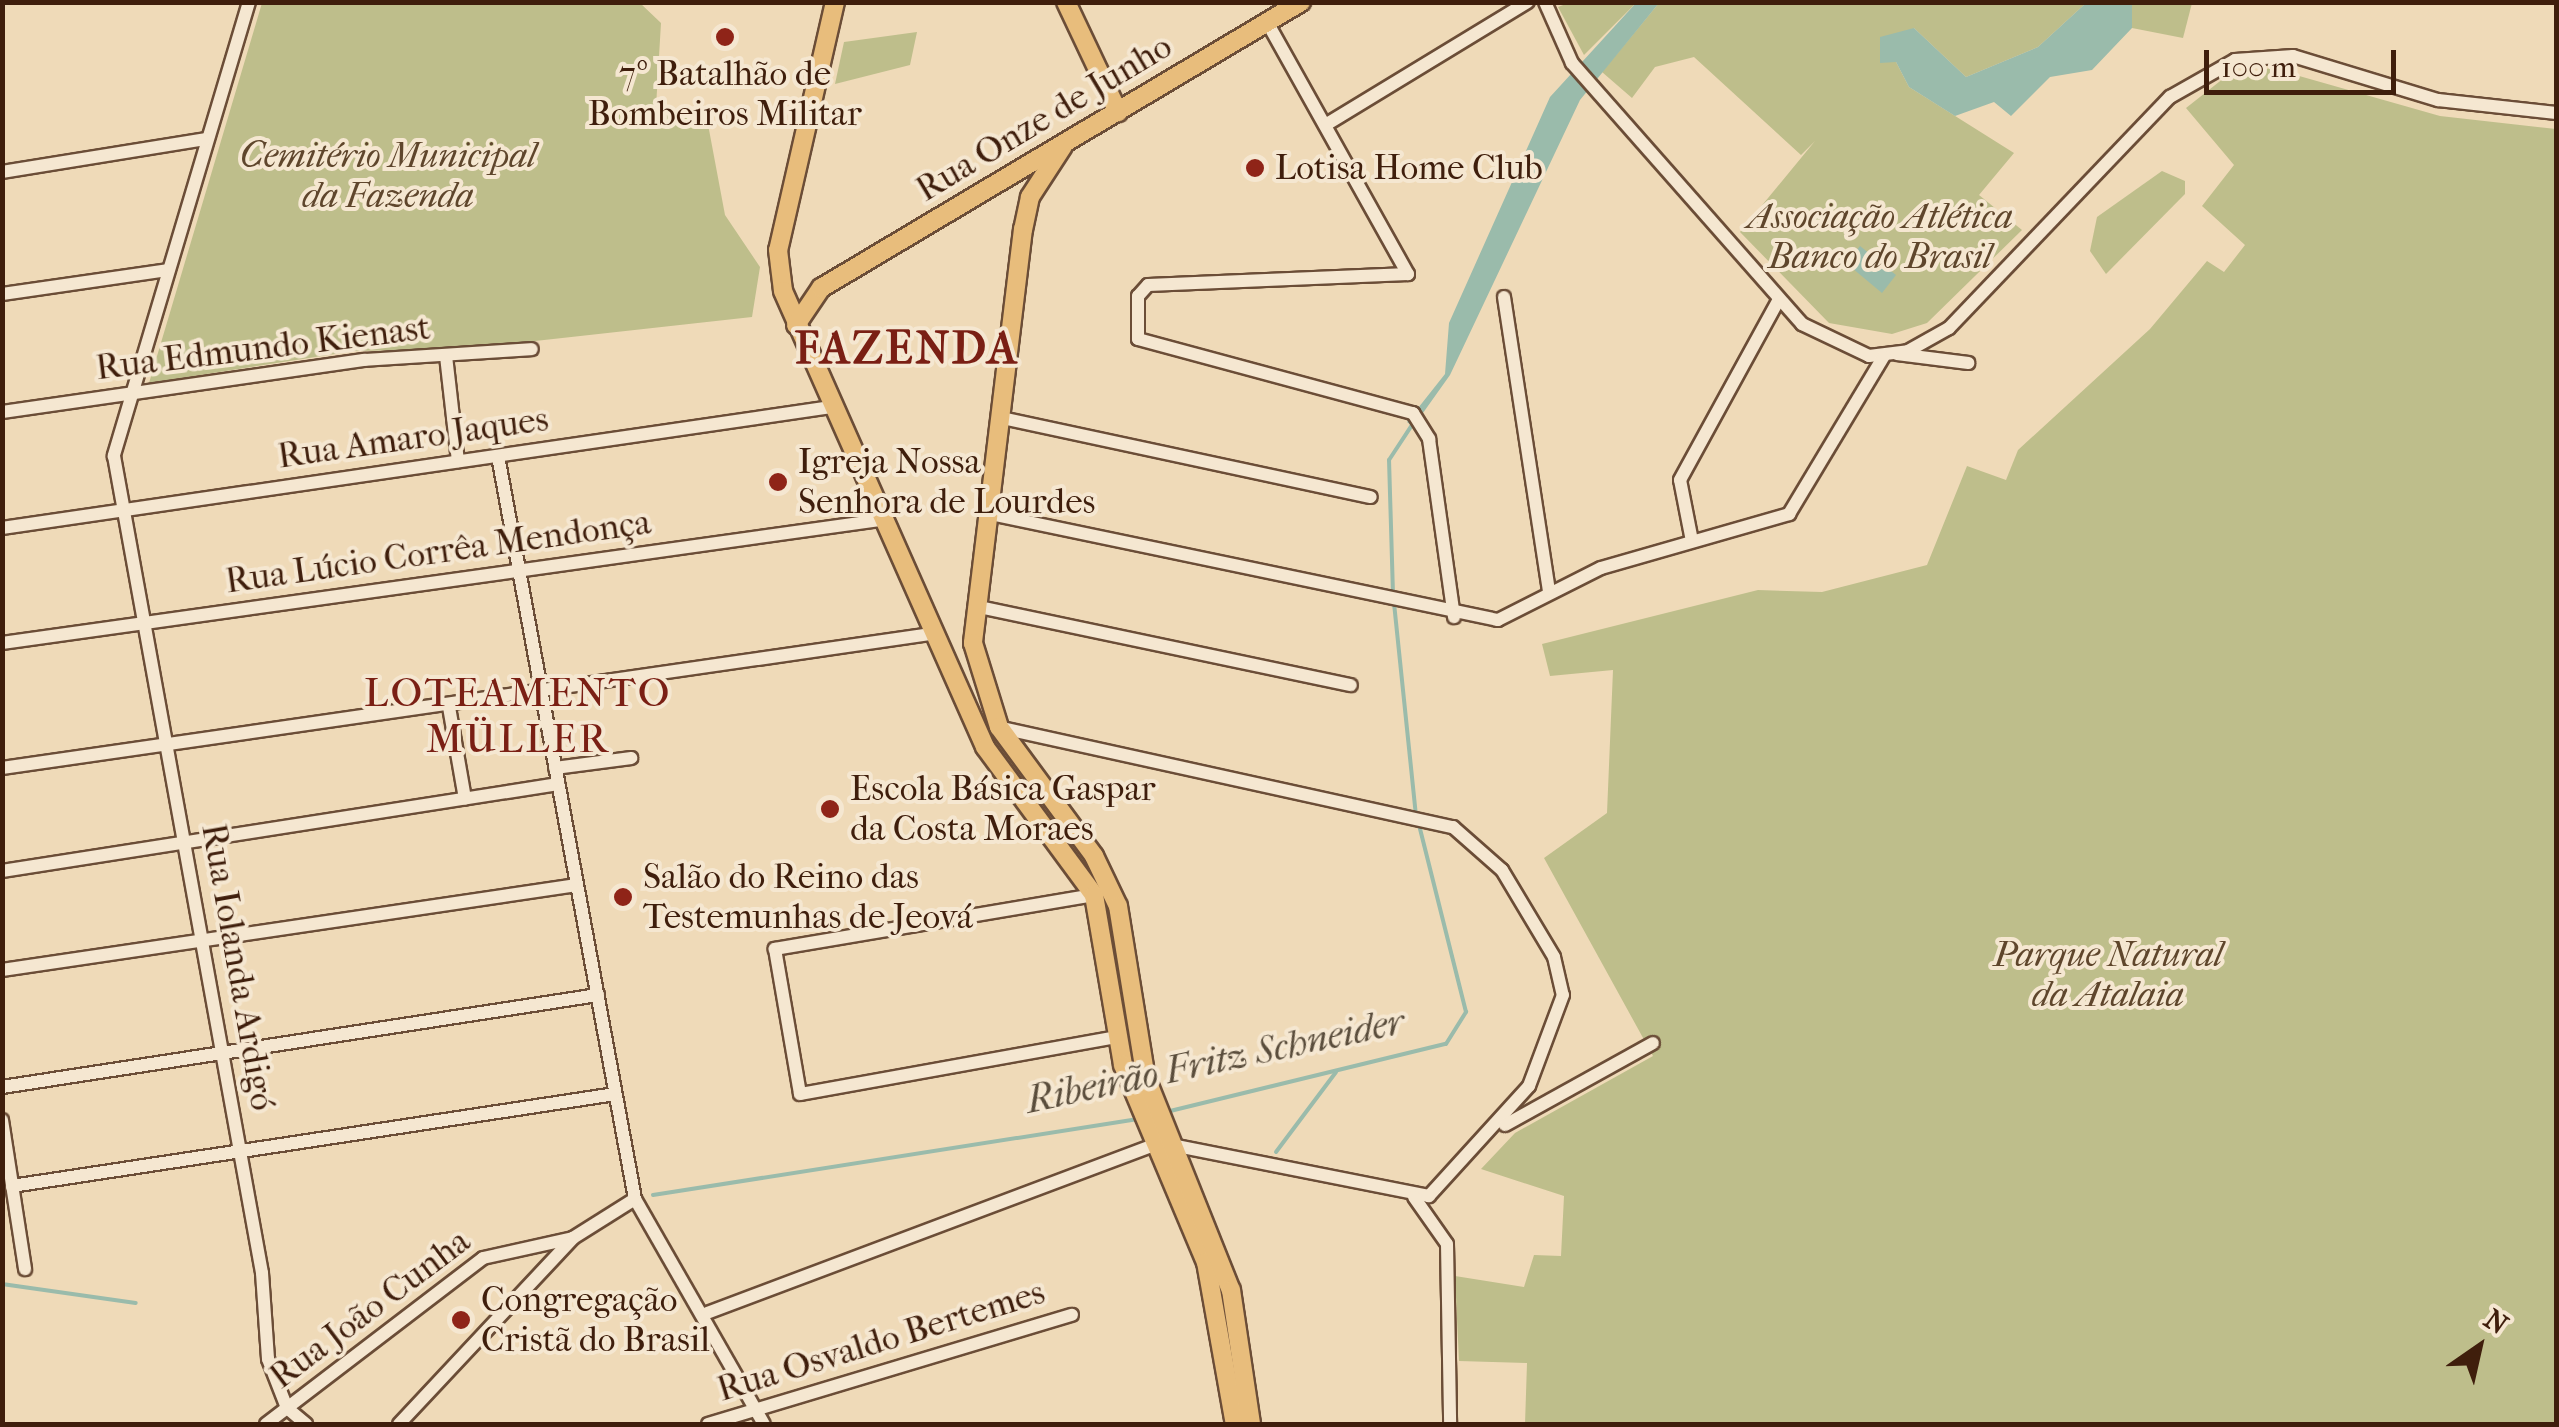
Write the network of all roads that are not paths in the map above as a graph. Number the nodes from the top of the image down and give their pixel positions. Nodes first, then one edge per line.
1 (249, 2) edge
2 (835, 2) edge
3 (1066, 2) edge
4 (1301, 2) edge
5 (1528, 2) edge
6 (1545, 2) edge
7 (1268, 22) junction
8 (1118, 112) junction
9 (2556, 113) edge
10 (1327, 124) junction
11 (205, 139) junction
12 (1063, 146) junction
13 (2, 172) edge
14 (1002, 181) junction
15 (1030, 197) junction
16 (168, 270) junction
17 (821, 288) junction
18 (783, 291) junction
19 (2, 294) edge
20 (1504, 297) dead end
21 (1779, 300) junction
22 (796, 324) junction
23 (532, 350) dead end
24 (1891, 355) junction
25 (446, 356) junction
26 (1968, 363) dead end
27 (132, 392) junction
28 (831, 407) junction
29 (2, 412) edge
30 (1002, 418) junction
31 (498, 456) junction
32 (458, 462) junction
33 (1372, 497) dead end
34 (124, 510) junction
35 (990, 514) junction
36 (881, 520) junction
37 (2, 528) edge
38 (1692, 542) junction
39 (520, 570) junction
40 (1550, 591) junction
41 (975, 606) junction
42 (1454, 617) junction
43 (144, 624) junction
44 (934, 640) junction
45 (2, 643) edge
46 (973, 643) junction
47 (1351, 686) dead end
48 (542, 692) junction
49 (449, 707) junction
50 (975, 724) junction
51 (999, 727) junction
52 (167, 746) junction
53 (632, 758) dead end
54 (2, 768) edge
55 (555, 768) junction
56 (558, 784) junction
57 (464, 799) junction
58 (187, 840) junction
59 (2, 871) edge
60 (577, 885) junction
61 (1094, 896) junction
62 (202, 939) junction
63 (2, 970) edge
64 (598, 995) junction
65 (1117, 1037) junction
66 (1653, 1043) dead end
67 (222, 1052) junction
68 (2, 1087) edge
69 (616, 1094) junction
70 (1145, 1104) junction
71 (2, 1120) edge
72 (1494, 1131) junction
73 (1159, 1138) junction
74 (240, 1149) junction
75 (12, 1186) junction
76 (1414, 1197) junction
77 (635, 1199) junction
78 (572, 1238) junction
79 (24, 1269) dead end
80 (707, 1313) junction
81 (1072, 1315) dead end
82 (287, 1408) junction
83 (758, 1410) junction
84 (266, 1424) edge
85 (306, 1424) edge
86 (399, 1424) edge
87 (708, 1424) edge
88 (764, 1424) edge
89 (1236, 1424) edge
90 (1251, 1424) edge
91 (1450, 1424) edge

1 - 11 street, Rua Iolanda Ardigó
2 - 18 main road
3 - 8 main road
4 - 7 main road, Rua Onze de Junho
5 - 10 street
6 - 21 street
7 - 8 main road, Rua Onze de Junho
7 - 10 street
8 - 12 main road, Rua Onze de Junho
9 - 24 street
10 - 42 street
11 - 13 street
11 - 16 street, Rua Iolanda Ardigó
12 - 14 main road, Rua Onze de Junho
12 - 15 main road
14 - 15 main road
14 - 17 main road, Rua Onze de Junho
15 - 30 main road
16 - 19 street
16 - 27 street, Rua Iolanda Ardigó
17 - 18 main road, Rua Onze de Junho
17 - 22 main road, Rua Onze de Junho
18 - 22 main road
20 - 40 street
21 - 24 street
21 - 38 street
22 - 28 main road
23 - 25 street, Rua Edmundo Kienast
24 - 26 street
24 - 38 street
25 - 27 street, Rua Edmundo Kienast
25 - 32 street
27 - 29 street, Rua Edmundo Kienast
27 - 34 street, Rua Iolanda Ardigó
28 - 31 street, Rua Amaro Jaques
28 - 36 main road
30 - 33 street
30 - 35 main road
31 - 32 street, Rua Amaro Jaques
31 - 39 street
32 - 34 street, Rua Amaro Jaques
34 - 37 street, Rua Amaro Jaques
34 - 43 street, Rua Iolanda Ardigó
35 - 41 main road
35 - 42 street
36 - 39 street, Rua Lúcio Corrêa Mendonça
36 - 44 main road
38 - 40 street
39 - 43 street, Rua Lúcio Corrêa Mendonça
39 - 48 street
40 - 42 street
41 - 46 main road
41 - 47 street
43 - 45 street, Rua Lúcio Corrêa Mendonça
43 - 52 street, Rua Iolanda Ardigó
44 - 46 main road
44 - 48 street
44 - 50 main road
46 - 51 main road
48 - 49 street
48 - 55 street
49 - 52 street
49 - 57 street
50 - 51 street
50 - 61 main road
51 - 70 main road
51 - 72 street
52 - 54 street
52 - 58 street, Rua Iolanda Ardigó
53 - 55 street
55 - 56 street
56 - 57 street
56 - 60 street
57 - 58 street
58 - 59 street
58 - 62 street, Rua Iolanda Ardigó
60 - 62 street
60 - 64 street
61 - 65 main road
61 - 65 street
62 - 63 street
62 - 67 street, Rua Iolanda Ardigó
64 - 67 street
64 - 69 street
65 - 70 main road
66 - 72 street
67 - 68 street
67 - 74 street, Rua Iolanda Ardigó
69 - 74 street
69 - 77 street
70 - 73 main road
71 - 75 street
72 - 76 street
73 - 76 street
73 - 80 street
73 - 89 main road
73 - 90 main road
74 - 75 street
74 - 82 street, Rua Iolanda Ardigó
75 - 79 street
76 - 91 street
77 - 78 street
77 - 80 street
78 - 82 street, Rua João Cunha
78 - 86 street
80 - 83 street
81 - 83 street, Rua Osvaldo Bertemes
82 - 84 street, Rua João Cunha
82 - 85 street, Rua Iolanda Ardigó
83 - 87 street, Rua Osvaldo Bertemes
83 - 88 street

